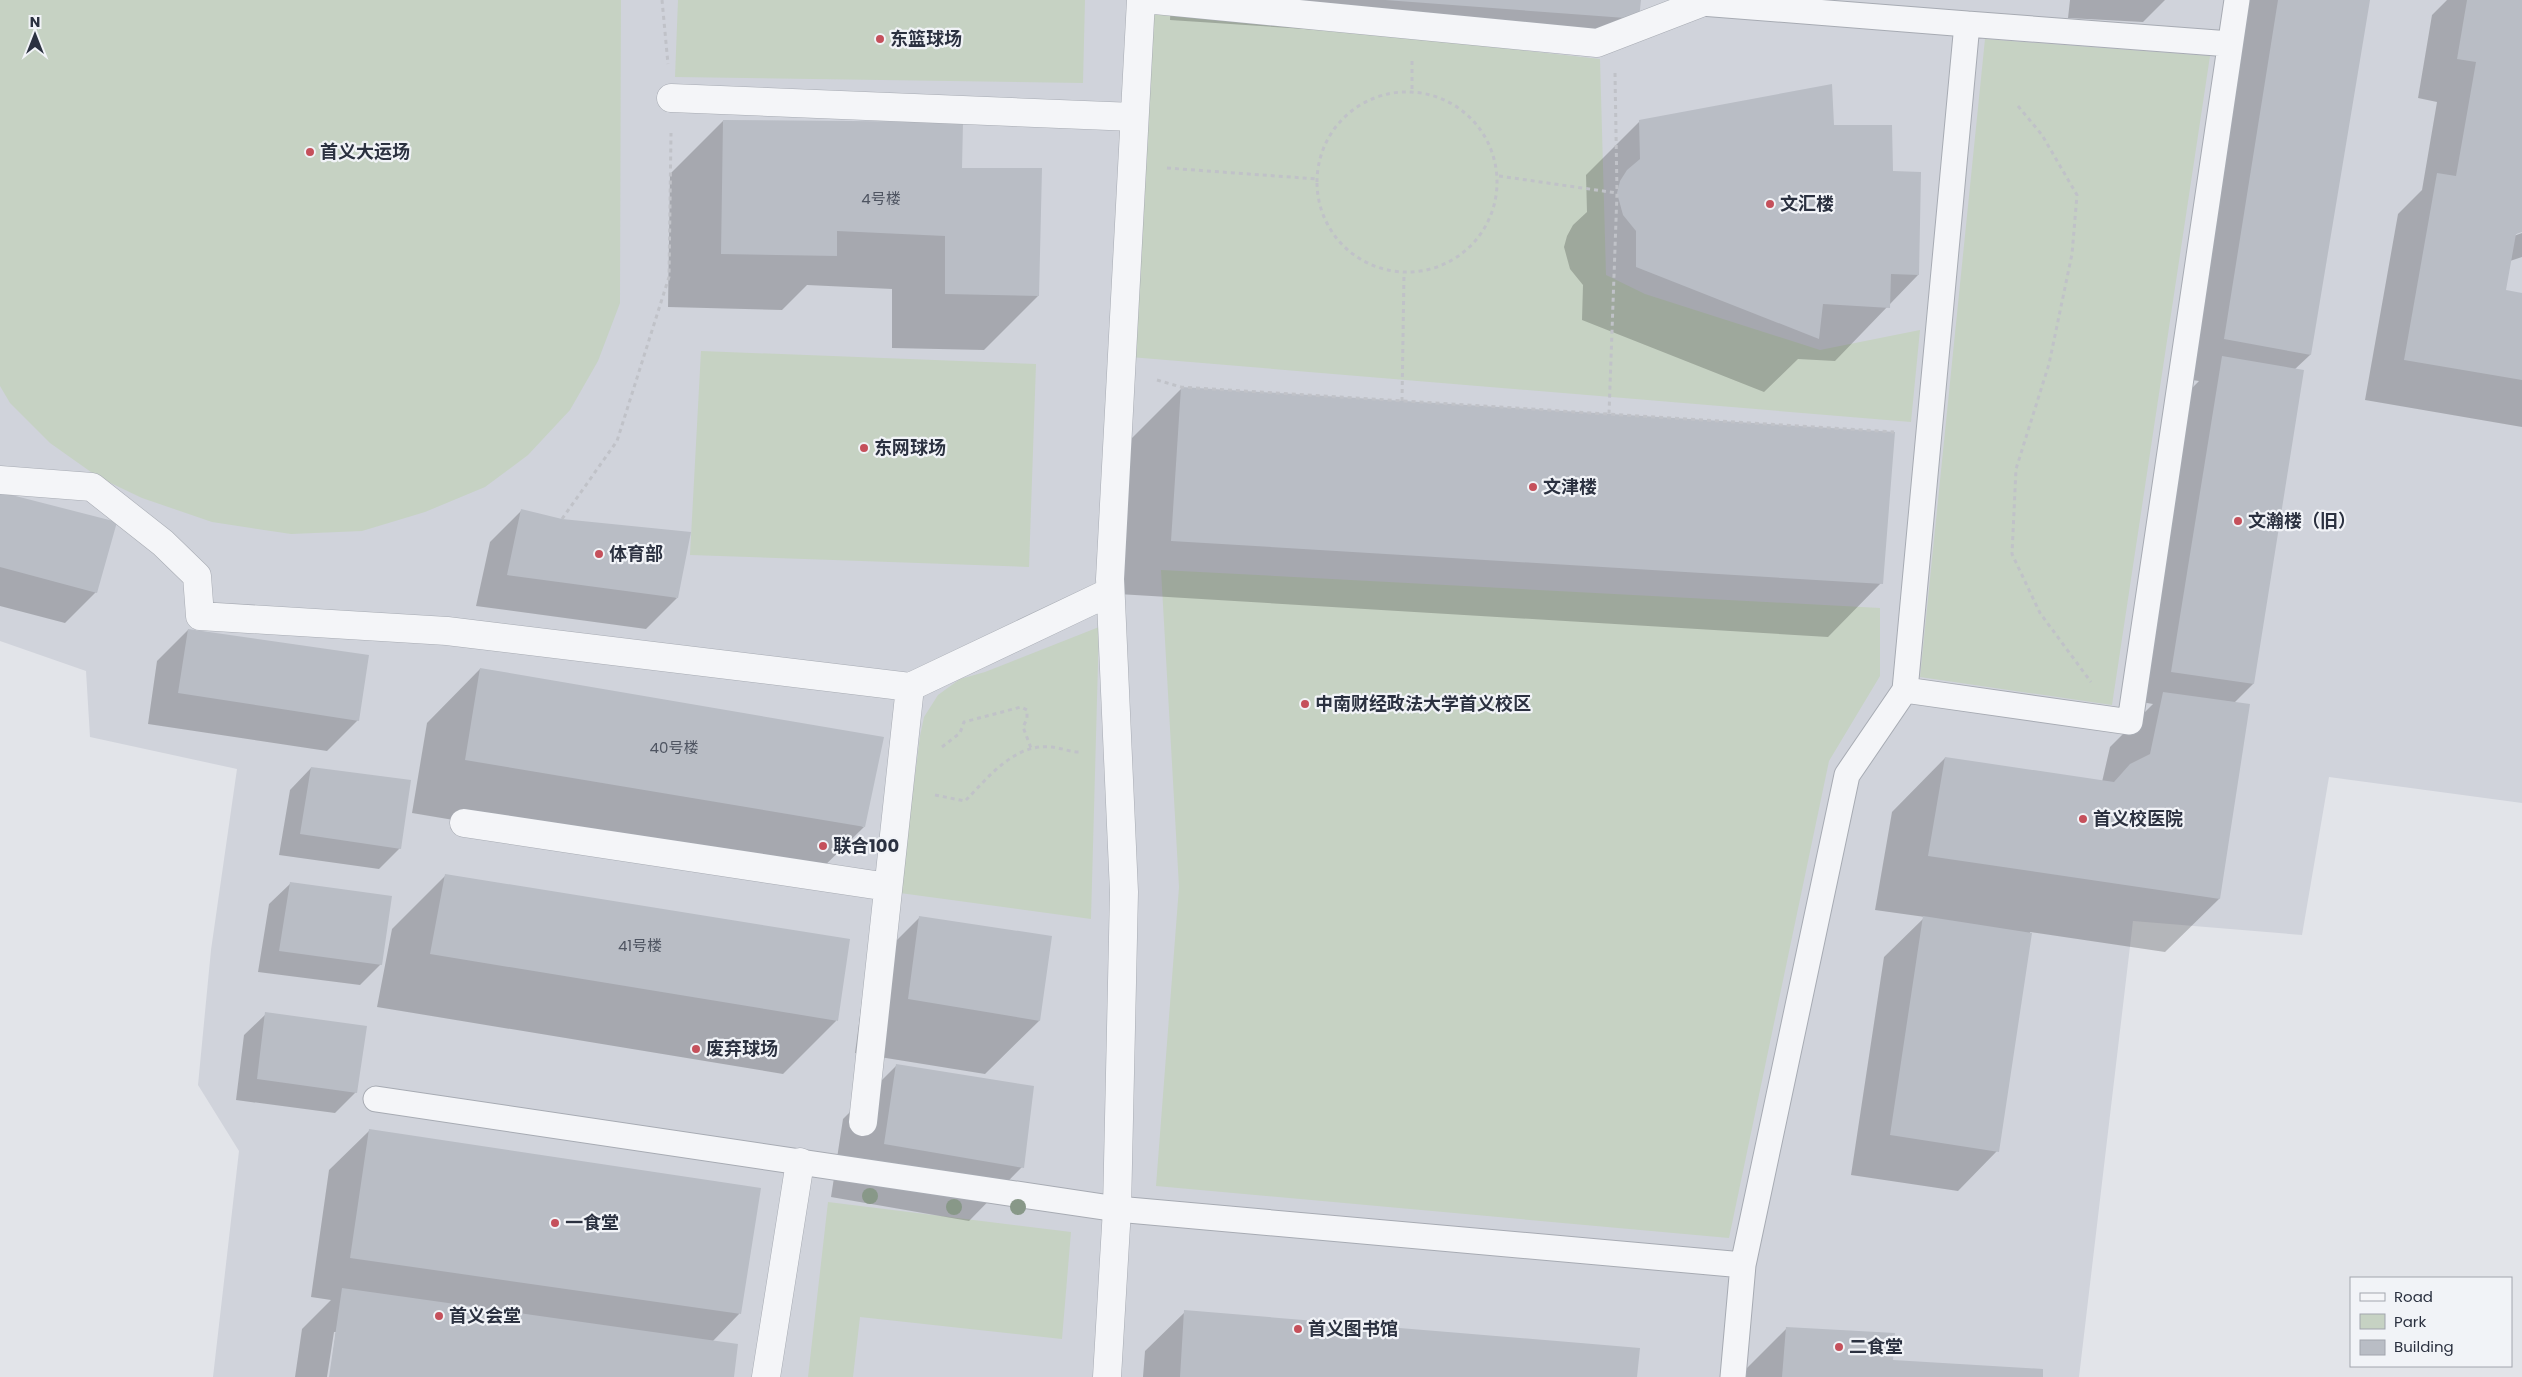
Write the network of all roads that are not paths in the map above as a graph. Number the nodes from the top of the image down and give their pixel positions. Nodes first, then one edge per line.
1 (1141, 0) edge
2 (1155, 0) edge
3 (2236, 0) edge
4 (1701, 2) edge
5 (1968, 24) junction
6 (2230, 44) junction
7 (671, 98) road end
8 (1134, 117) junction
9 (0, 480) edge
10 (1110, 592) junction
11 (910, 687) junction
12 (1905, 690) junction
13 (464, 823) dead end
14 (888, 887) junction
15 (376, 1099) dead end
16 (863, 1122) dead end
17 (800, 1162) junction
18 (1118, 1209) junction
19 (1743, 1265) junction
20 (766, 1377) edge
21 (1107, 1377) edge
22 (1733, 1377) edge

1 - 8 street
2 - 4 street
3 - 6 lane
4 - 5 lane
5 - 6 lane
5 - 12 lane
6 - 12 lane
7 - 8 street
8 - 10 street
9 - 11 street
10 - 11 street
10 - 18 street
11 - 14 street
12 - 19 lane
13 - 14 street
14 - 16 street
15 - 17 lane
17 - 18 lane
17 - 20 street
18 - 19 lane
18 - 21 street
19 - 22 lane

